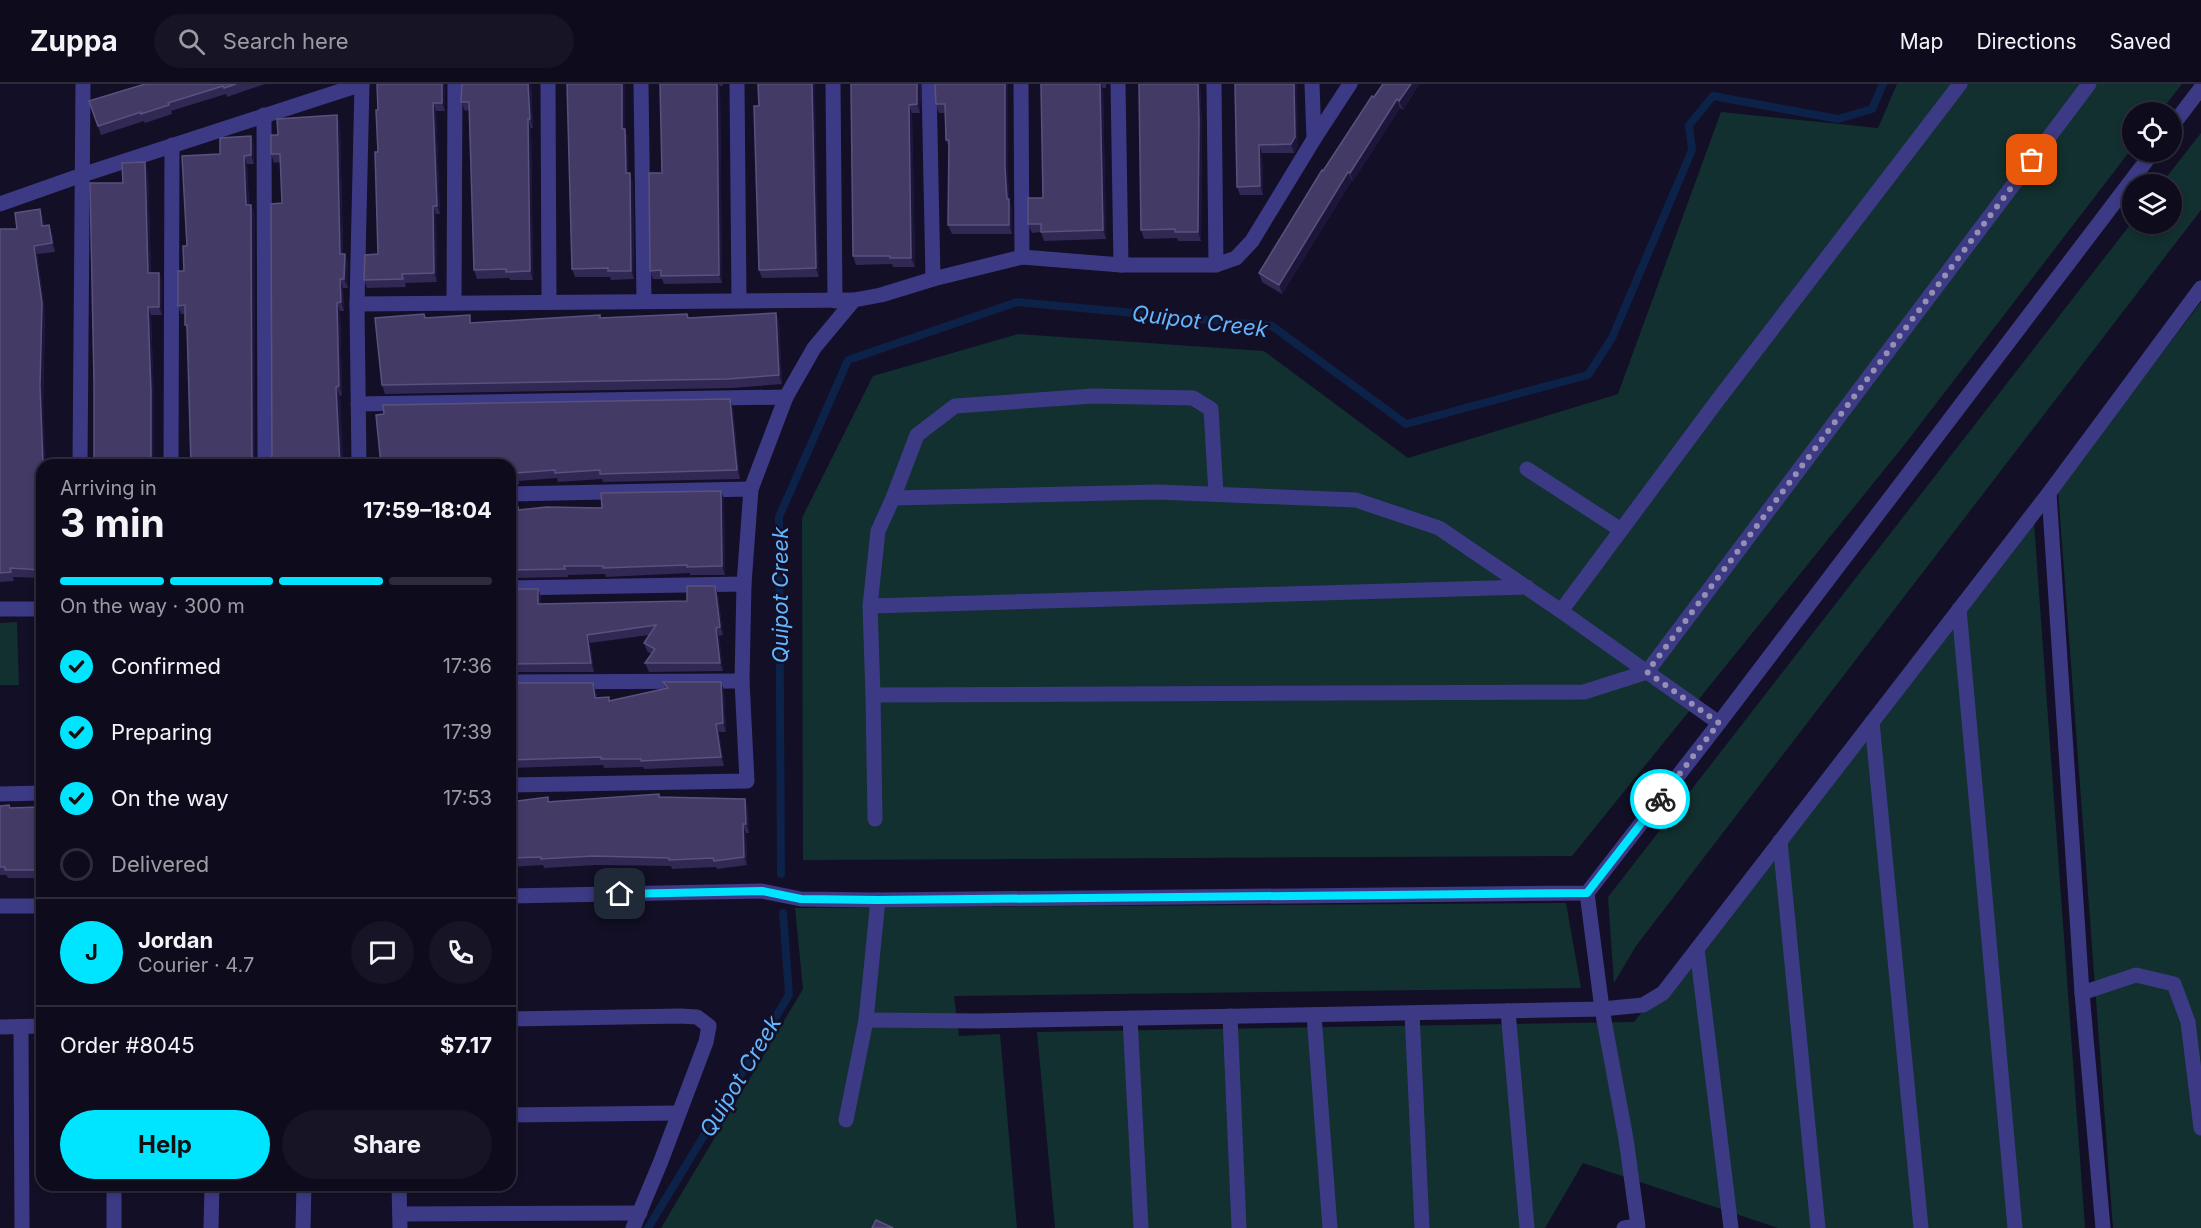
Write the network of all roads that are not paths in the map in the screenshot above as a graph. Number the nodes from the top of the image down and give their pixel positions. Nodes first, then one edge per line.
1 (83, 84) edge
2 (455, 84) edge
3 (548, 84) edge
4 (641, 84) edge
5 (737, 84) edge
6 (833, 84) edge
7 (929, 84) edge
8 (1021, 84) edge
9 (1118, 84) edge
10 (1214, 84) edge
11 (1312, 84) edge
12 (1350, 84) edge
13 (1960, 84) edge
14 (2089, 84) edge
15 (2201, 88) edge
16 (2182, 113) edge
17 (264, 115) junction
18 (1314, 139) junction
19 (172, 146) junction
20 (2144, 162) edge
21 (82, 175) junction
22 (0, 204) edge
23 (1022, 257) junction
24 (1121, 265) junction
25 (1216, 265) junction
26 (933, 279) junction
27 (2201, 288) edge
28 (739, 300) junction
29 (854, 300) junction
30 (644, 301) junction
31 (835, 301) junction
32 (549, 302) junction
33 (454, 303) junction
34 (357, 304) junction
35 (786, 397) junction
36 (358, 404) junction
37 (80, 459) edge
38 (171, 459) edge
39 (265, 459) edge
40 (359, 459) edge
41 (1527, 468) dead end
42 (751, 489) junction
43 (2049, 493) junction
44 (516, 494) edge
45 (1215, 494) junction
46 (893, 498) junction
47 (1621, 530) junction
48 (744, 584) junction
49 (1527, 587) junction
50 (516, 588) edge
51 (870, 606) junction
52 (0, 609) edge
53 (36, 609) edge
54 (1959, 609) junction
55 (1561, 611) junction
56 (1647, 672) junction
57 (742, 681) junction
58 (516, 682) edge
59 (873, 695) junction
60 (1872, 722) junction
61 (1719, 723) junction
62 (516, 785) edge
63 (36, 793) edge
64 (0, 794) edge
65 (876, 819) dead end
66 (1780, 841) junction
67 (1587, 893) junction
68 (516, 896) edge
69 (878, 900) junction
70 (0, 906) edge
71 (36, 906) edge
72 (1697, 950) junction
73 (2082, 993) junction
74 (1602, 1009) junction
75 (1508, 1011) junction
76 (1412, 1013) junction
77 (1314, 1015) junction
78 (1230, 1016) junction
79 (1130, 1018) junction
80 (516, 1019) edge
81 (866, 1020) junction
82 (21, 1026) junction
83 (36, 1026) edge
84 (0, 1027) edge
85 (679, 1113) junction
86 (516, 1115) edge
87 (846, 1120) dead end
88 (2201, 1128) edge
89 (114, 1191) edge
90 (212, 1191) edge
91 (304, 1191) edge
92 (399, 1191) edge
93 (640, 1213) junction
94 (400, 1221) edge
95 (1634, 1227) edge
96 (22, 1228) edge
97 (114, 1228) edge
98 (211, 1228) edge
99 (303, 1228) edge
100 (633, 1228) edge
101 (1141, 1228) edge
102 (1239, 1228) edge
103 (1330, 1228) edge
104 (1422, 1228) edge
105 (1527, 1228) edge
106 (1731, 1228) edge
107 (1818, 1228) edge
108 (1921, 1228) edge
109 (2015, 1228) edge
110 (2103, 1228) edge

1 - 21 street
2 - 33 street
3 - 32 street
4 - 30 street
5 - 28 street
6 - 31 street
7 - 26 street
8 - 23 street
9 - 24 street
10 - 25 street
11 - 18 street
12 - 18 street
13 - 47 street
14 - 56 street
15 - 16 street
17 - 19 street
17 - 34 street
17 - 39 street
18 - 25 street
19 - 21 street
19 - 38 street
20 - 61 street
21 - 22 street
21 - 37 street
23 - 24 street
23 - 26 street
24 - 25 street
26 - 29 street
27 - 43 street
28 - 30 street
28 - 31 street
29 - 31 street
29 - 35 street
30 - 32 street
32 - 33 street
33 - 34 street
34 - 36 street
35 - 36 street
35 - 42 street
36 - 40 street
41 - 47 street
42 - 44 street
42 - 48 street
43 - 54 street
43 - 73 street
45 - 46 street
45 - 46 street
45 - 49 street
46 - 51 street
47 - 55 street
48 - 50 street
48 - 57 street
49 - 51 street
49 - 55 street
51 - 59 street
52 - 53 street
54 - 60 street
54 - 109 street
55 - 56 street
56 - 59 street
56 - 61 street
57 - 58 street
57 - 62 street
59 - 65 street
60 - 66 street
60 - 108 street
61 - 67 street
63 - 64 street
66 - 72 street
66 - 107 street
67 - 69 street
67 - 74 street
68 - 69 street
69 - 81 street
70 - 71 street
72 - 74 street
72 - 106 street
73 - 88 street
73 - 110 street
74 - 75 street
74 - 95 street
75 - 76 street
75 - 105 street
76 - 77 street
76 - 104 street
77 - 78 street
77 - 103 street
78 - 79 street
78 - 102 street
79 - 81 street
79 - 101 street
80 - 85 street
81 - 87 street
82 - 83 street
82 - 84 street
82 - 96 street
85 - 86 street
85 - 93 street
89 - 97 street
90 - 98 street
91 - 99 street
92 - 94 street
93 - 94 street
93 - 100 street

